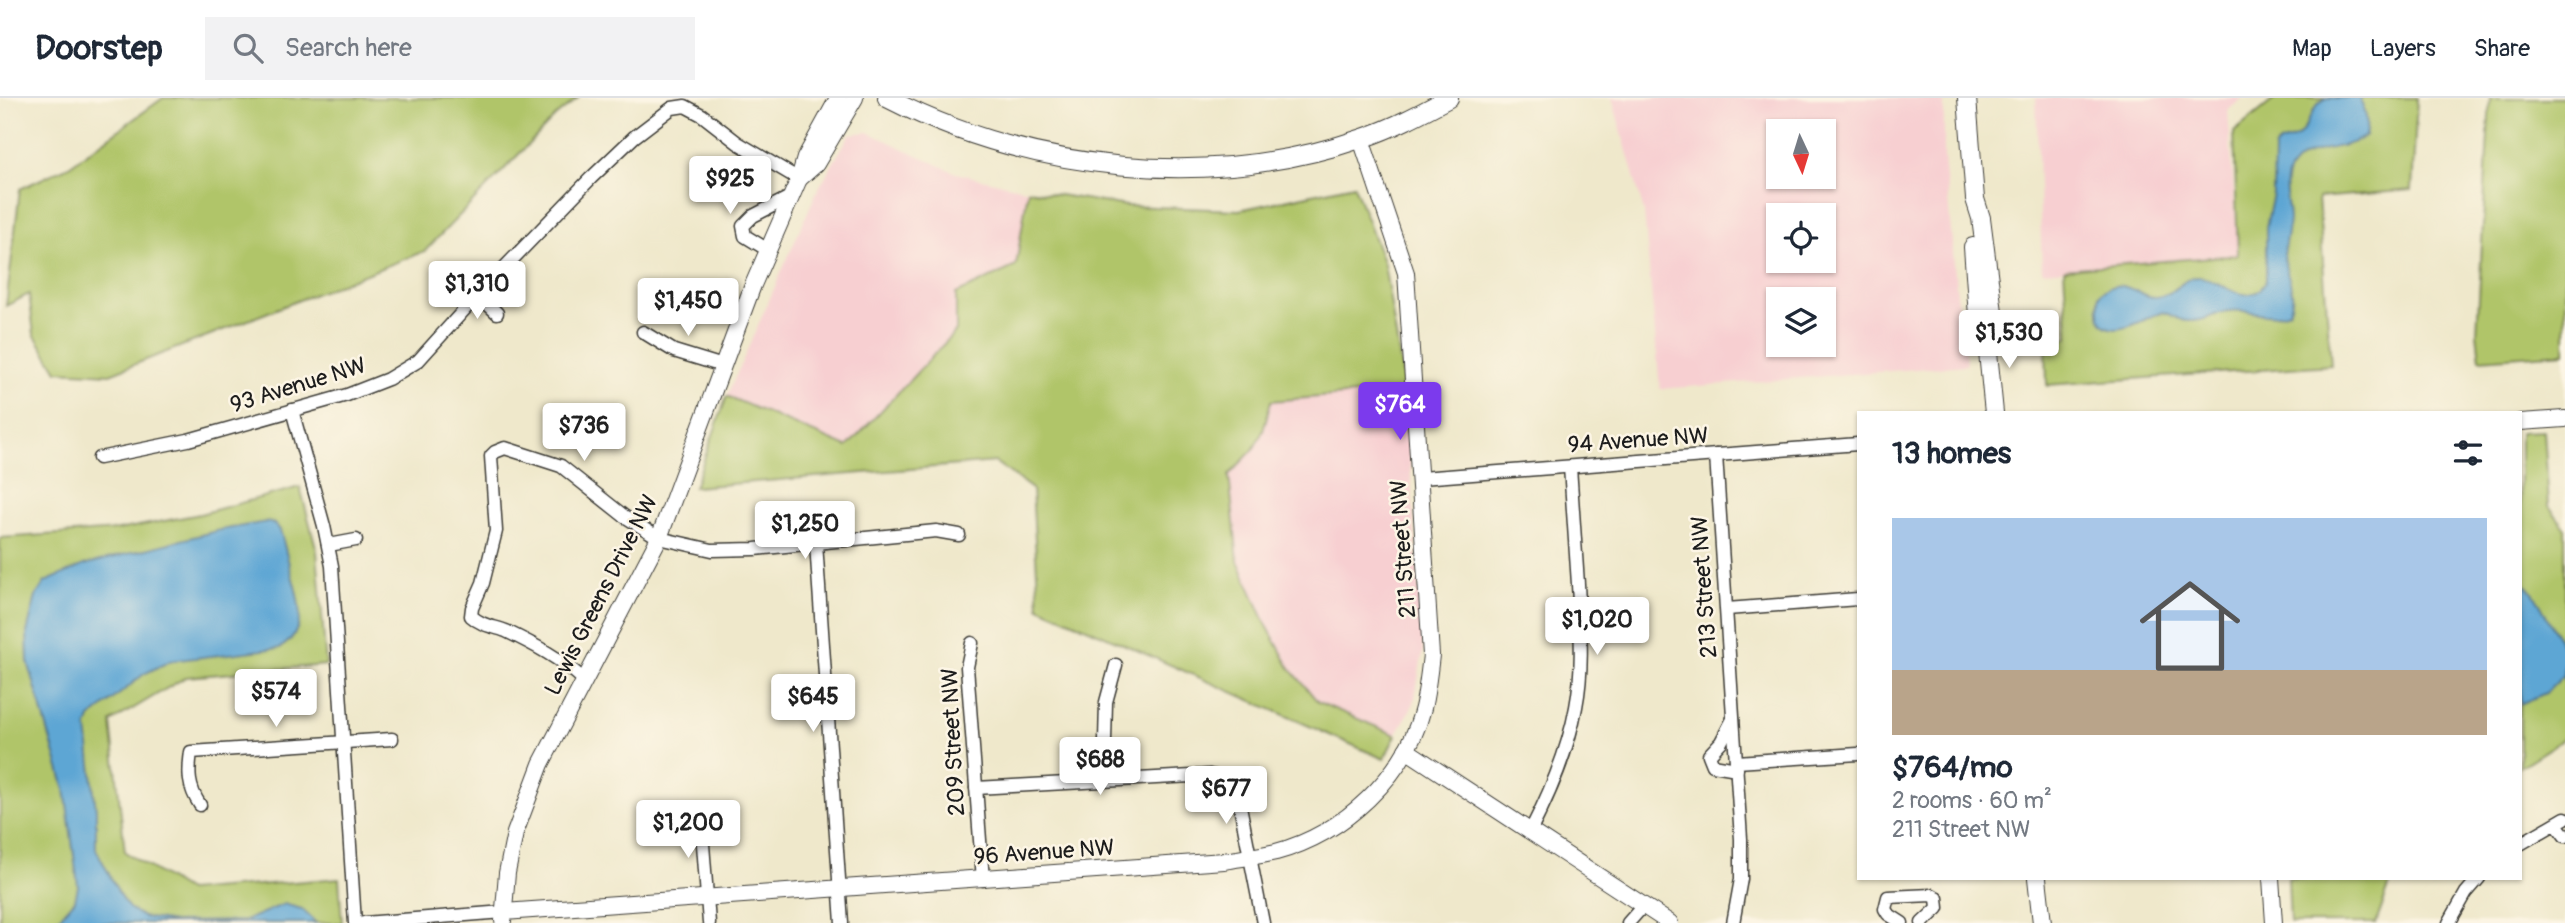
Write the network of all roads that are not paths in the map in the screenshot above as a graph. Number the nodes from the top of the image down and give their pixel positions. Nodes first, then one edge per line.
1 (838, 98) edge
2 (855, 98) edge
3 (887, 98) edge
4 (1449, 98) edge
5 (1967, 98) edge
6 (1362, 139) junction
7 (799, 179) junction
8 (792, 196) junction
9 (768, 250) junction
10 (478, 295) junction
11 (497, 313) dead end
12 (643, 332) dead end
13 (723, 366) junction
14 (292, 410) junction
15 (1994, 411) edge
16 (2565, 419) edge
17 (2522, 422) edge
18 (1857, 444) edge
19 (1716, 455) junction
20 (99, 458) dead end
21 (1570, 467) junction
22 (1421, 478) junction
23 (958, 536) dead end
24 (659, 538) junction
25 (356, 540) dead end
26 (816, 543) junction
27 (329, 545) junction
28 (1857, 599) edge
29 (1727, 609) junction
30 (972, 643) dead end
31 (1116, 665) dead end
32 (584, 680) junction
33 (1734, 716) junction
34 (392, 740) dead end
35 (344, 742) junction
36 (1406, 750) junction
37 (1857, 754) edge
38 (1737, 766) junction
39 (1104, 780) junction
40 (976, 788) junction
41 (200, 805) dead end
42 (677, 811) dead end
43 (2560, 821) edge
44 (1530, 832) junction
45 (2565, 836) edge
46 (2522, 843) edge
47 (1249, 857) junction
48 (982, 880) junction
49 (2037, 880) edge
50 (2271, 880) edge
51 (2477, 880) edge
52 (840, 890) junction
53 (708, 899) junction
54 (1643, 905) junction
55 (503, 918) edge
56 (355, 923) edge
57 (364, 923) edge
58 (709, 923) edge
59 (842, 923) edge
60 (1263, 923) edge
61 (1628, 923) edge
62 (1670, 923) edge
63 (1733, 923) edge
64 (1902, 923) edge
65 (1922, 923) edge
66 (2042, 923) edge
67 (2274, 923) edge
68 (2449, 923) edge

1 - 7 street, Lewis Greens Drive NW
2 - 7 street, Lewis Greens Drive NW
3 - 6 main road
4 - 6 main road
5 - 15 main road
6 - 22 street, 211 Street NW
7 - 8 street, Lewis Greens Drive NW
7 - 10 street, 93 Avenue NW
8 - 9 street, Lewis Greens Drive NW
8 - 9 street
9 - 13 street, Lewis Greens Drive NW
10 - 11 street
10 - 14 street, 93 Avenue NW
12 - 13 street
13 - 24 street, Lewis Greens Drive NW
14 - 20 street, 93 Avenue NW
14 - 27 street
16 - 17 street
18 - 19 street, 94 Avenue NW
19 - 21 street, 94 Avenue NW
19 - 29 street, 213 Street NW
21 - 22 street, 94 Avenue NW
21 - 44 street
22 - 36 street, 211 Street NW
23 - 26 street
24 - 26 street
24 - 32 street, Lewis Greens Drive NW
24 - 32 street
25 - 27 street
26 - 52 street
27 - 35 street
28 - 29 street
29 - 33 street, 213 Street NW
30 - 40 street, 209 Street NW
31 - 39 street
32 - 55 street, Lewis Greens Drive NW
33 - 38 street, 213 Street NW
33 - 38 street
34 - 35 street
35 - 41 street
35 - 56 street
36 - 44 street
36 - 47 street, 96 Avenue NW
37 - 38 street
38 - 63 street, 213 Street NW
39 - 40 street
39 - 47 street
40 - 48 street, 209 Street NW
42 - 53 street
43 - 45 street
43 - 46 street
44 - 54 street
47 - 48 street, 96 Avenue NW
47 - 60 street
48 - 52 street, 96 Avenue NW
49 - 66 main road
50 - 67 street
51 - 68 street
52 - 53 street, 96 Avenue NW
52 - 59 street
53 - 55 street, 96 Avenue NW
53 - 58 street
54 - 61 street
54 - 62 street
55 - 57 street, 96 Avenue NW
64 - 65 street

